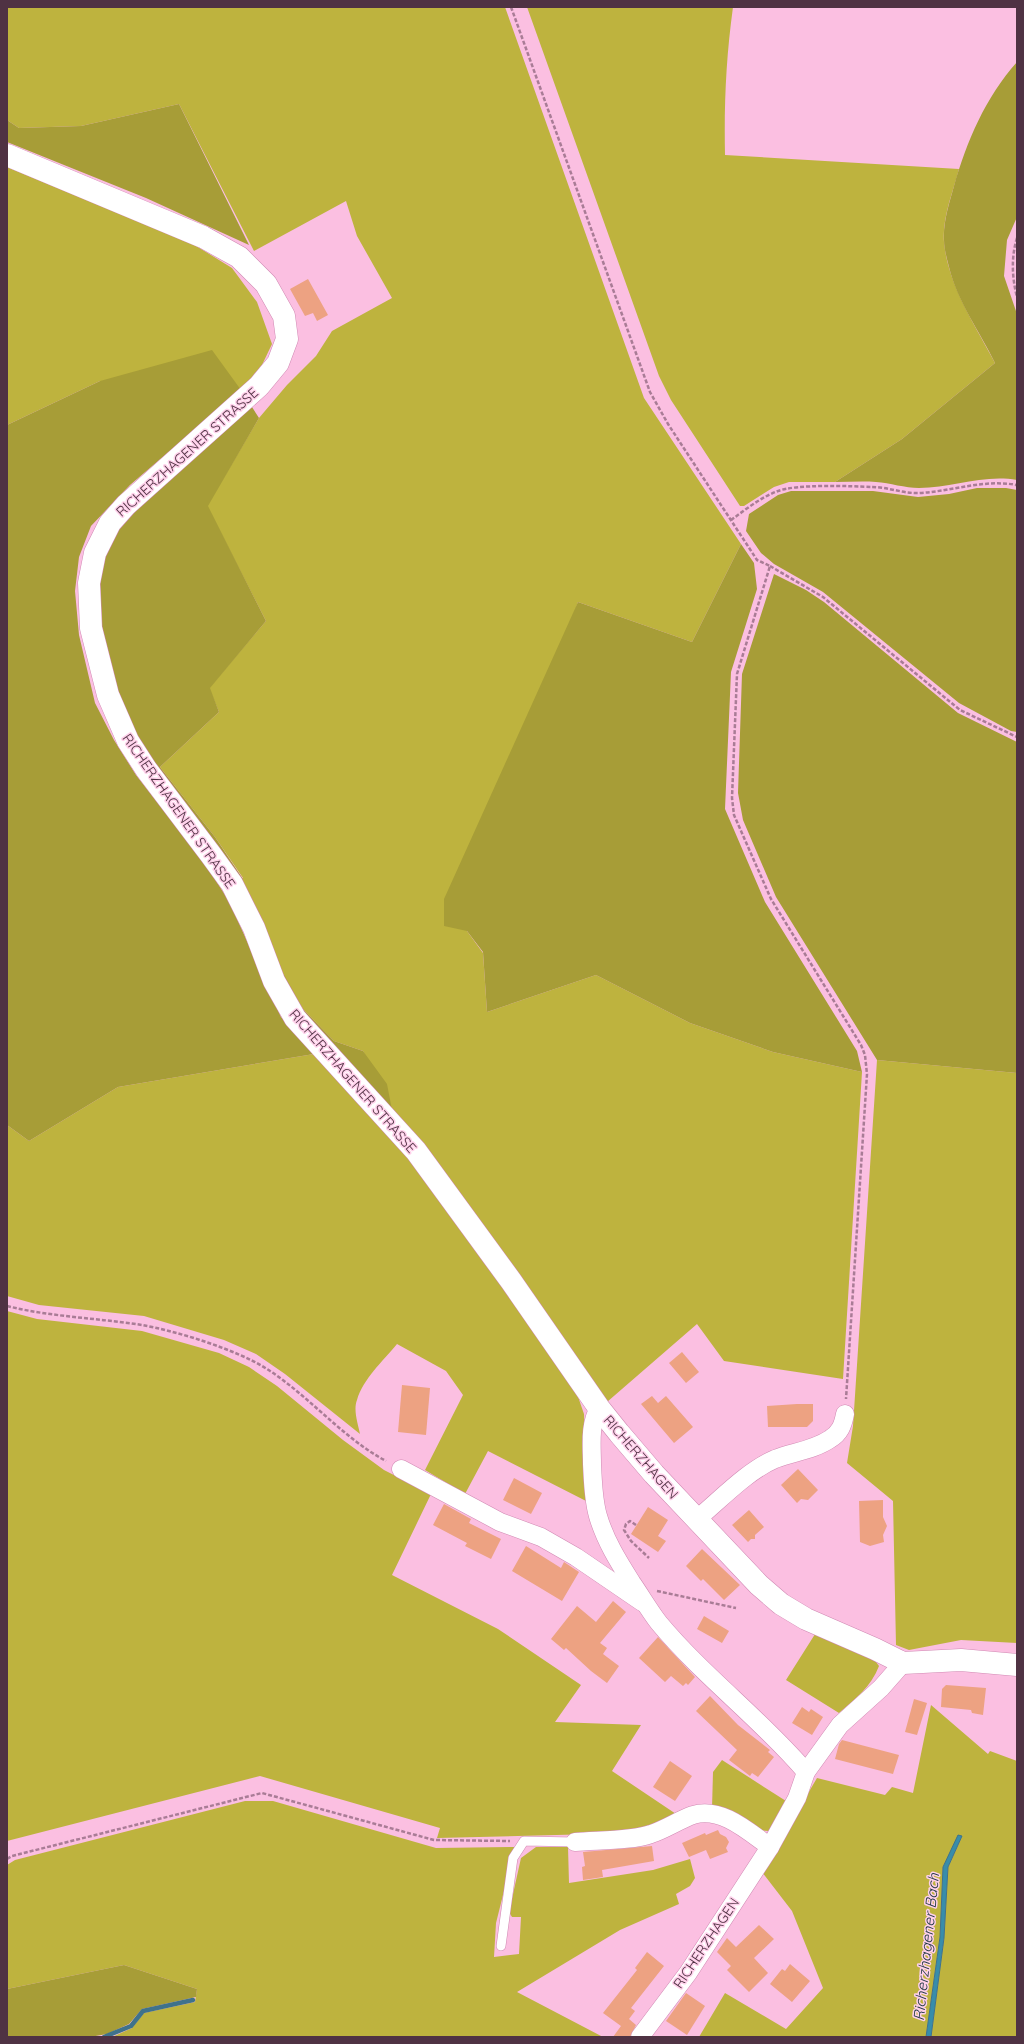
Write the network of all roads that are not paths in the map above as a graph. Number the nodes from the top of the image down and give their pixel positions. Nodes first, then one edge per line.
1 (7, 155) edge
2 (599, 1408) junction
3 (845, 1414) road end
4 (401, 1469) road end
5 (697, 1519) junction
6 (646, 1604) junction
7 (903, 1663) junction
8 (1017, 1665) edge
9 (806, 1772) junction
10 (575, 1842) joint
11 (770, 1847) junction
12 (501, 1946) dead end
13 (640, 2037) edge

1 - 2 street, RICHERZHAGENER STRASSE
2 - 5 street, RICHERZHAGEN
2 - 6 street, RICHERZHAGEN
3 - 5 street
4 - 6 street, RICHERZHAGEN
5 - 7 street, RICHERZHAGEN
6 - 9 street, RICHERZHAGEN
7 - 8 street
7 - 9 street, RICHERZHAGEN
9 - 11 street, RICHERZHAGEN
10 - 11 street
10 - 12 lane
11 - 13 street, RICHERZHAGEN

